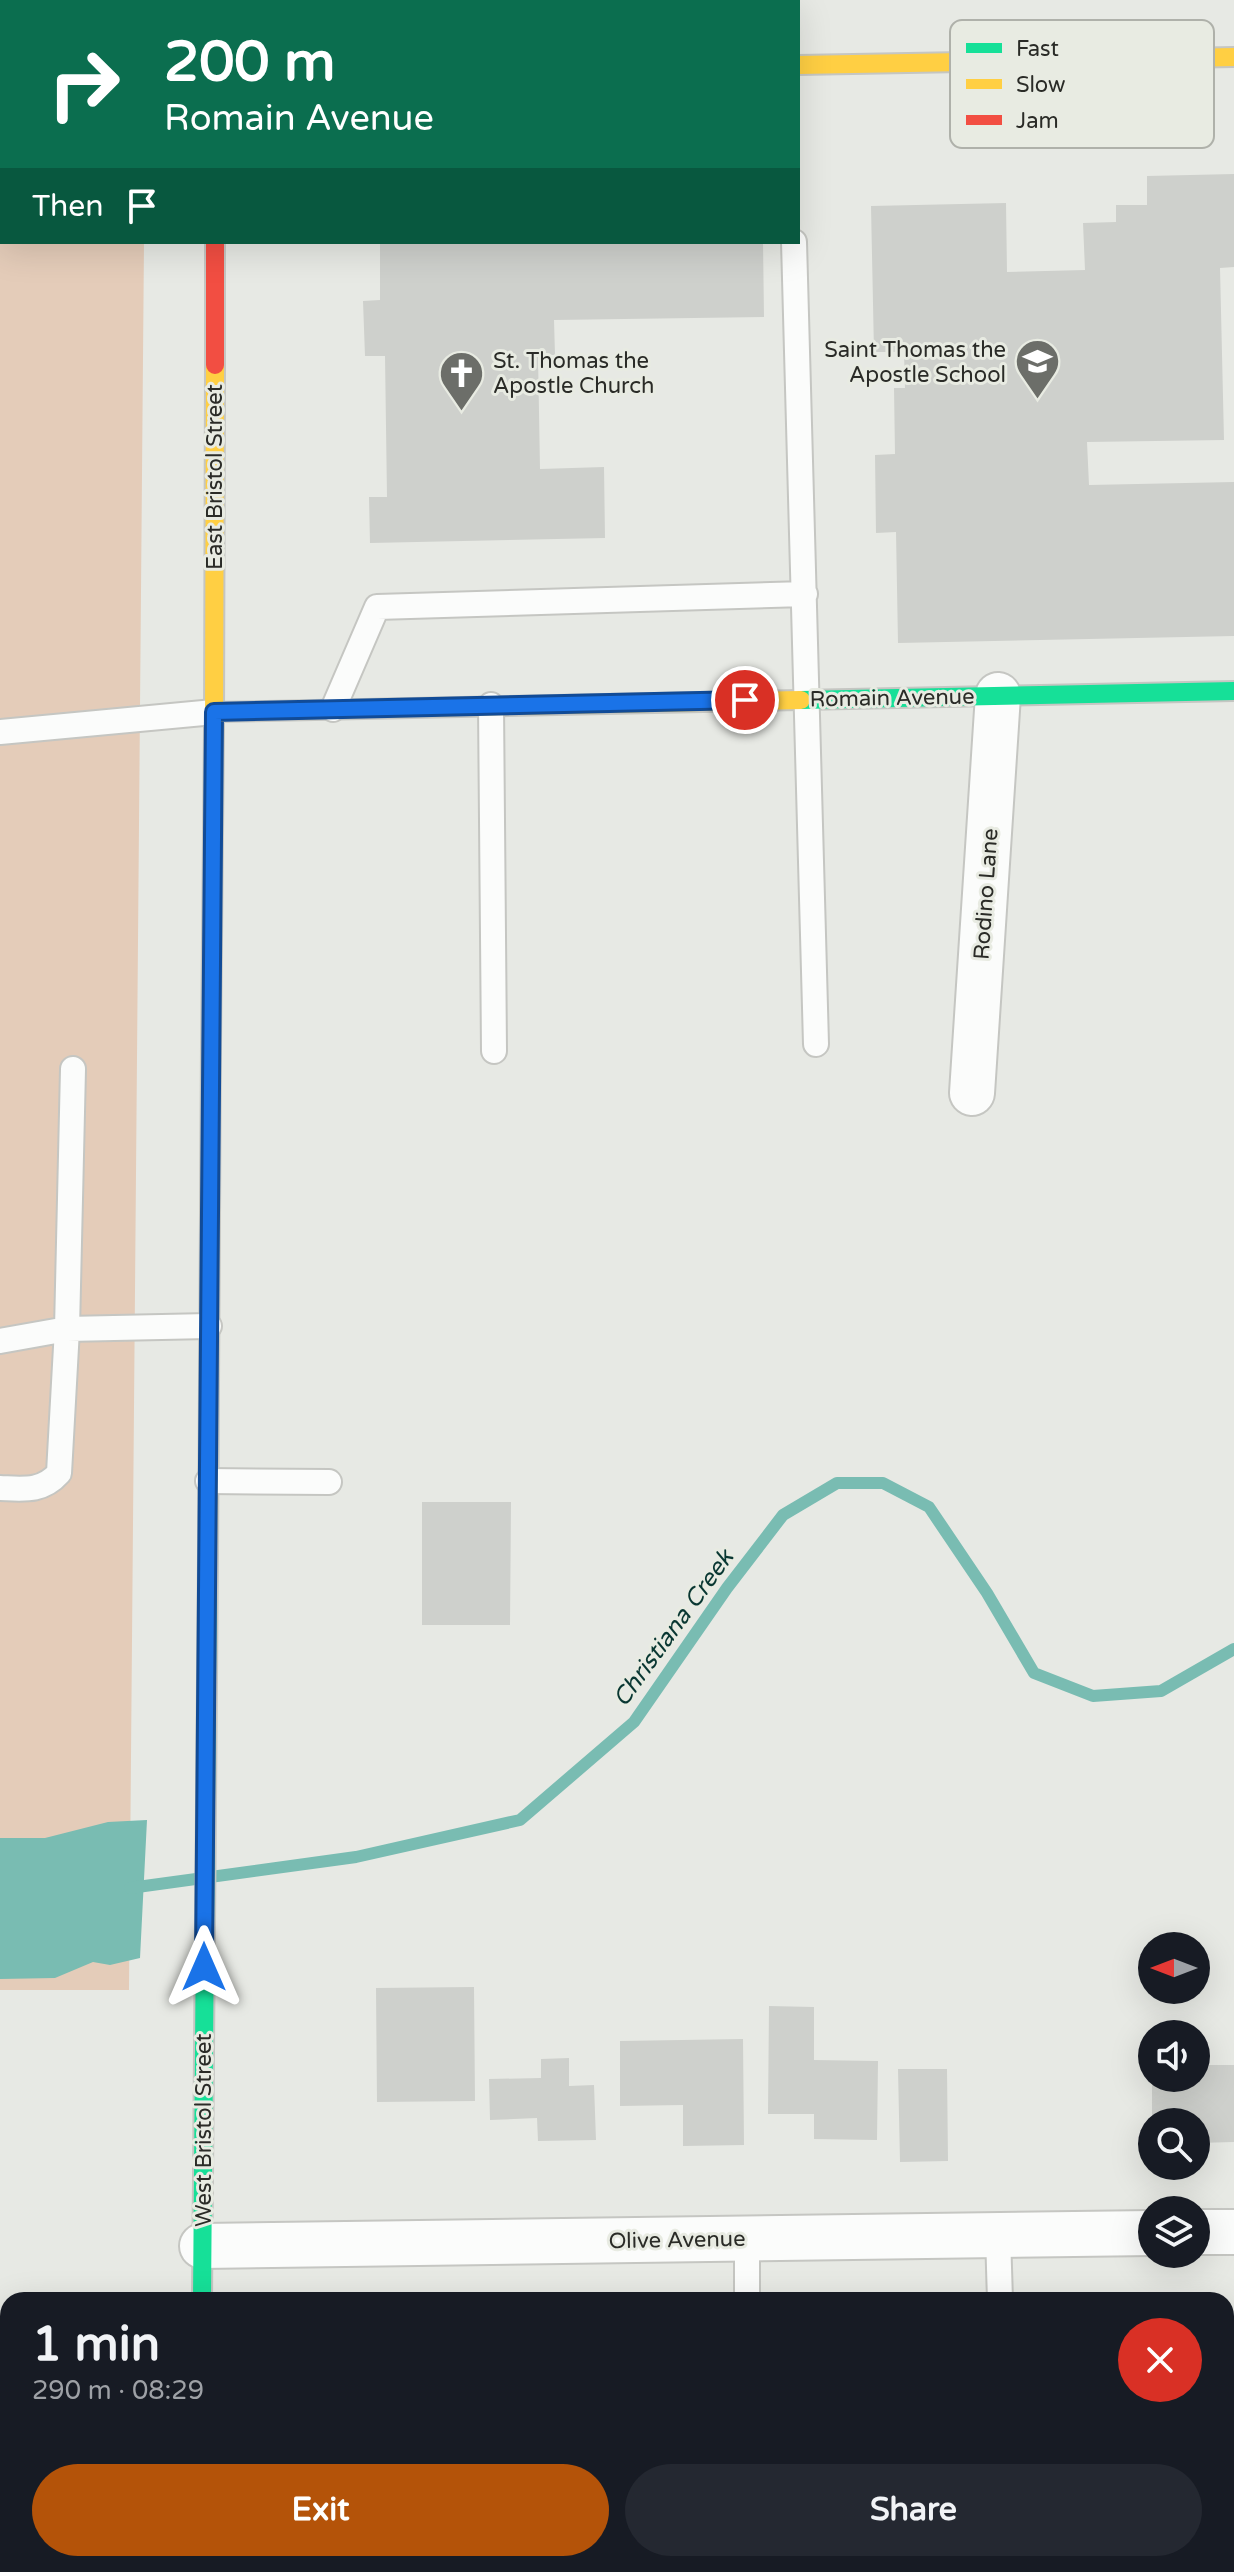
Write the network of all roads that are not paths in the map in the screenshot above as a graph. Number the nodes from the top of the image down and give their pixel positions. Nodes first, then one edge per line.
1 (1214, 57) edge
2 (1234, 57) edge
3 (950, 62) edge
4 (800, 65) edge
5 (215, 244) edge
6 (794, 244) edge
7 (805, 594) junction
8 (1234, 691) edge
9 (998, 695) junction
10 (808, 699) junction
11 (491, 705) junction
12 (333, 709) junction
13 (214, 712) junction
14 (0, 732) edge
15 (816, 1044) dead end
16 (494, 1051) dead end
17 (73, 1069) dead end
18 (972, 1093) dead end
19 (209, 1326) junction
20 (67, 1329) junction
21 (0, 1341) edge
22 (208, 1481) junction
23 (329, 1482) dead end
24 (0, 1488) edge
25 (1210, 2232) edge
26 (1234, 2232) edge
27 (1138, 2233) edge
28 (998, 2235) junction
29 (747, 2238) junction
30 (202, 2246) junction
31 (202, 2292) edge
32 (747, 2292) edge
33 (1000, 2292) edge

1 - 2 main road
3 - 4 main road
5 - 13 main road, East Bristol Street
6 - 7 lane
7 - 10 lane
7 - 12 lane
8 - 9 main road, Romain Avenue
9 - 10 main road, Romain Avenue
9 - 18 street, Rodino Lane
10 - 11 main road, Romain Avenue
10 - 15 lane
11 - 12 main road, Romain Avenue
11 - 16 lane
12 - 13 main road, Romain Avenue
13 - 14 lane
13 - 19 main road, West Bristol Street
17 - 20 lane
19 - 20 lane
19 - 22 main road, West Bristol Street
20 - 21 lane
20 - 24 lane
22 - 23 lane
22 - 30 main road, West Bristol Street
25 - 26 street
27 - 28 street, Olive Avenue
28 - 29 street, Olive Avenue
28 - 33 lane
29 - 30 street, Olive Avenue
29 - 32 lane
30 - 31 main road, West Bristol Street

